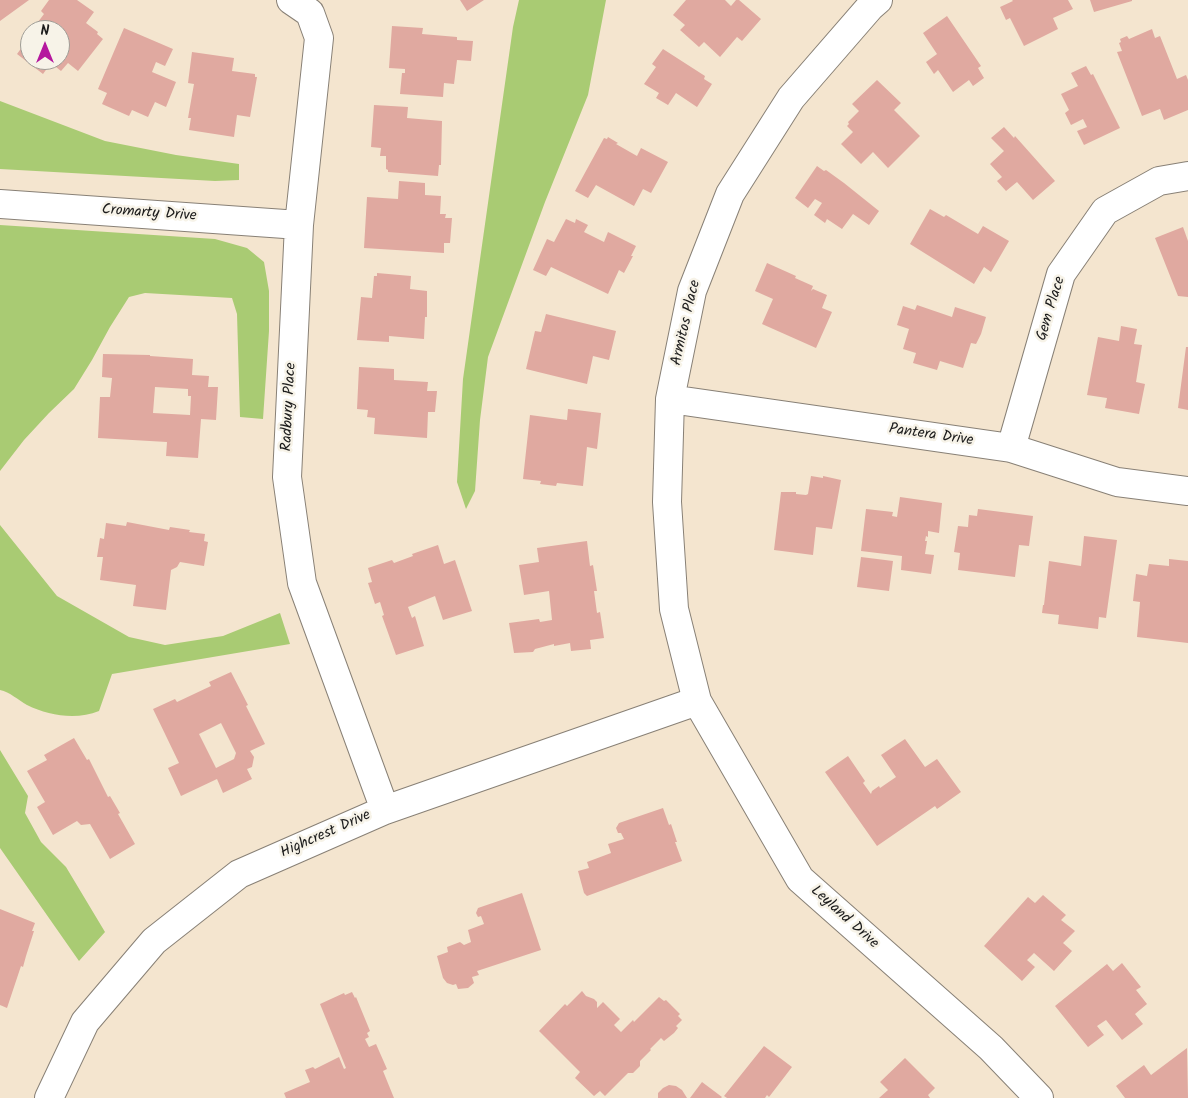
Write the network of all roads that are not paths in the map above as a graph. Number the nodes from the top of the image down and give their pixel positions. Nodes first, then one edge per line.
1 (291, 0) edge
2 (878, 0) edge
3 (1188, 176) edge
4 (0, 204) edge
5 (299, 225) junction
6 (670, 399) junction
7 (1011, 448) junction
8 (1188, 491) edge
9 (697, 700) junction
10 (385, 810) junction
11 (49, 1098) edge
12 (1039, 1098) edge

1 - 5 street, Radbury Place
2 - 6 street, Armitos Place
3 - 7 street, Gem Place
4 - 5 street, Cromarty Drive
5 - 10 street, Radbury Place
6 - 7 street, Pantera Drive
6 - 9 street, Armitos Place
7 - 8 street, Pantera Drive
9 - 10 street, Highcrest Drive
9 - 12 street, Leyland Drive
10 - 11 street, Highcrest Drive

